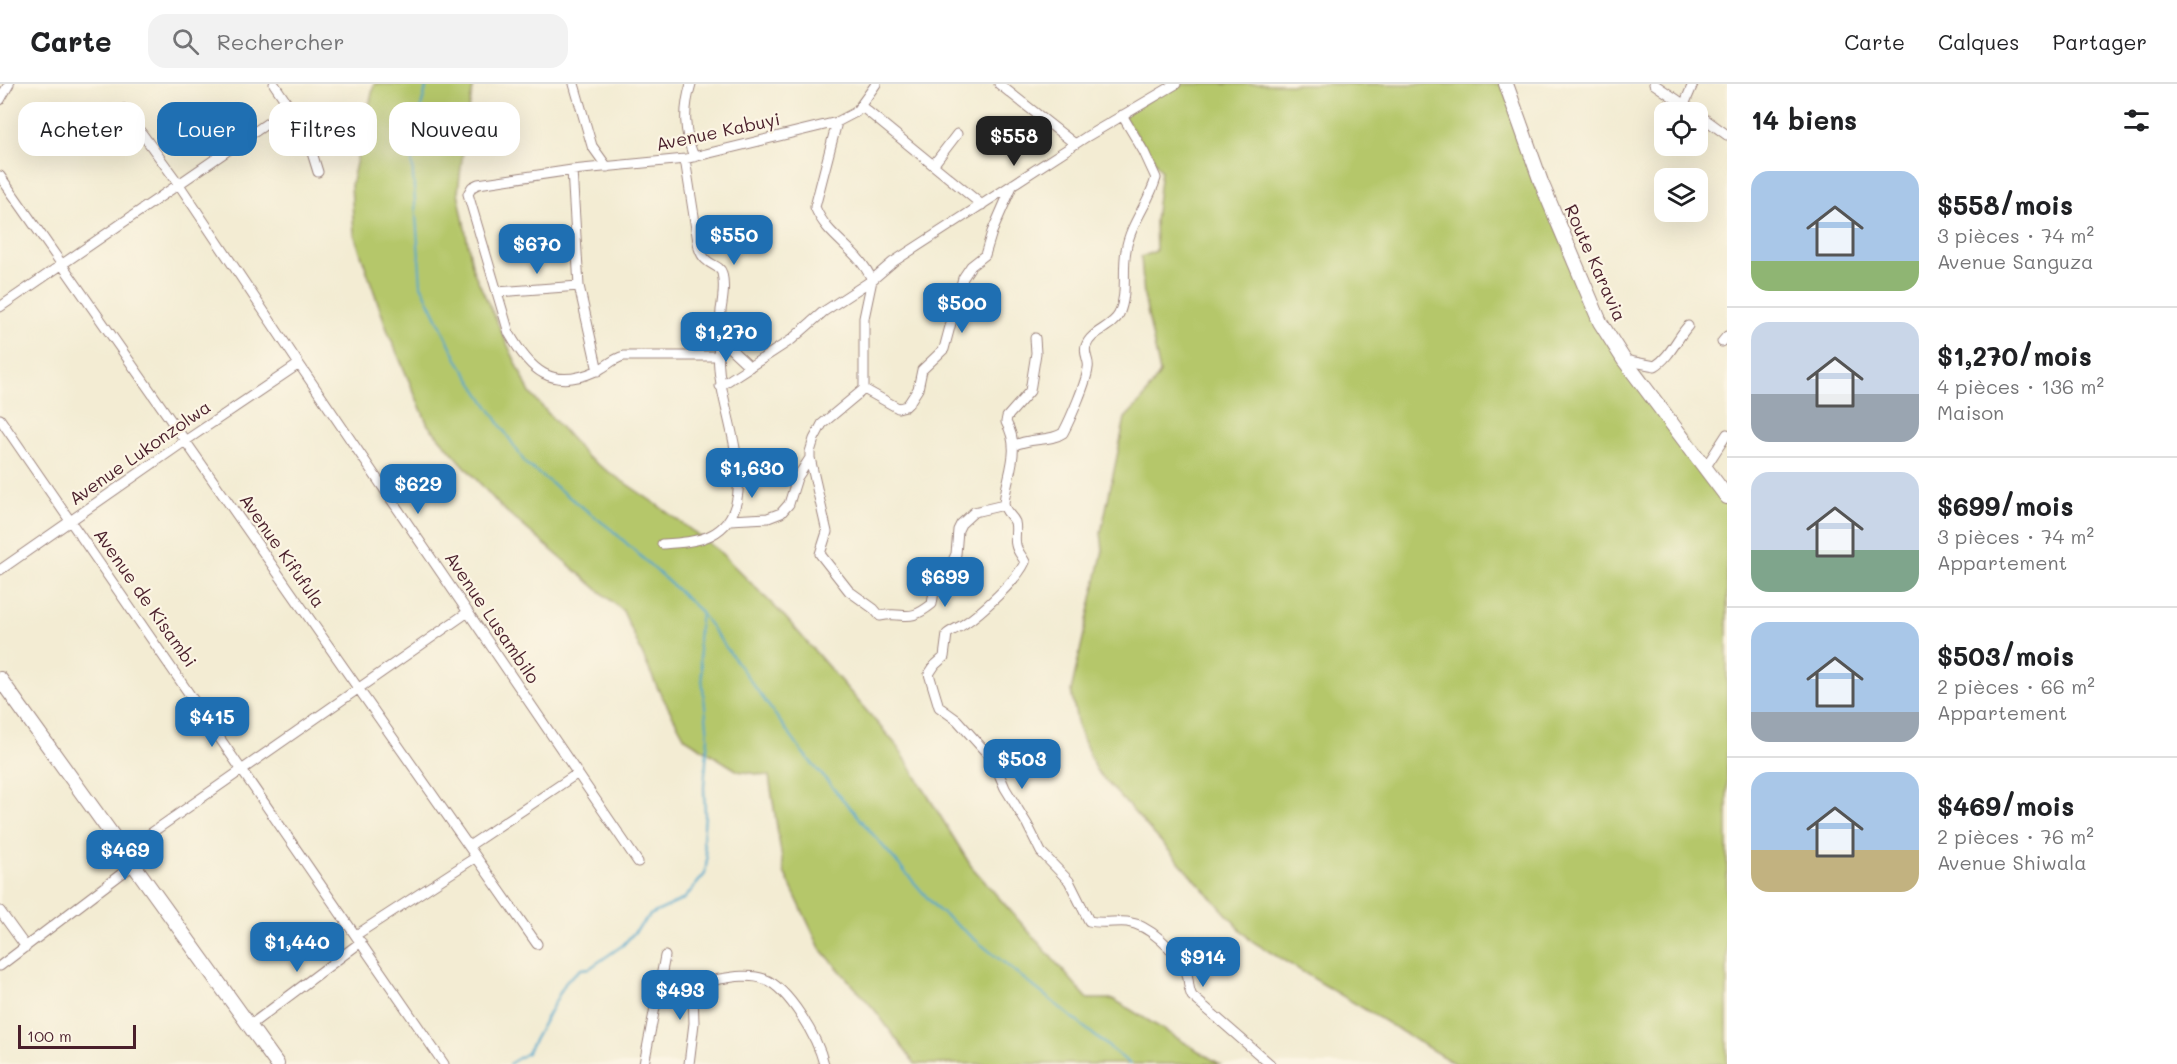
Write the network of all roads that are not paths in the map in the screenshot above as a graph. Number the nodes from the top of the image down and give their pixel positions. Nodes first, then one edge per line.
1 (9, 84) edge
2 (274, 84) edge
3 (574, 84) edge
4 (691, 84) edge
5 (876, 84) edge
6 (999, 84) edge
7 (1176, 84) edge
8 (1506, 84) edge
9 (1654, 84) edge
10 (1693, 84) edge
11 (0, 100) edge
12 (287, 102) edge
13 (1680, 102) edge
14 (1685, 102) edge
15 (861, 106) junction
16 (1122, 115) junction
17 (1708, 121) edge
18 (269, 122) edge
19 (837, 122) junction
20 (957, 134) dead end
21 (1727, 135) edge
22 (145, 138) edge
23 (1075, 144) junction
24 (313, 156) edge
25 (689, 158) junction
26 (934, 164) junction
27 (607, 167) junction
28 (572, 170) junction
29 (318, 172) dead end
30 (0, 176) edge
31 (178, 183) junction
32 (1013, 184) junction
33 (982, 205) junction
34 (63, 265) junction
35 (872, 280) junction
36 (579, 286) junction
37 (497, 292) junction
38 (0, 307) edge
39 (1688, 326) dead end
40 (719, 338) junction
41 (1035, 338) dead end
42 (718, 356) junction
43 (1624, 360) junction
44 (299, 364) junction
45 (750, 367) junction
46 (598, 371) junction
47 (720, 386) junction
48 (864, 389) junction
49 (0, 419) edge
50 (1727, 434) edge
51 (185, 441) junction
52 (1013, 446) junction
53 (810, 458) junction
54 (1705, 468) junction
55 (1727, 497) edge
56 (1004, 505) junction
57 (71, 520) junction
58 (730, 520) junction
59 (662, 544) dead end
60 (0, 570) edge
61 (468, 612) junction
62 (0, 679) edge
63 (358, 688) junction
64 (242, 768) junction
65 (578, 773) junction
66 (469, 846) junction
67 (124, 852) junction
68 (476, 857) junction
69 (638, 862) dead end
70 (133, 866) junction
71 (0, 911) edge
72 (359, 938) junction
73 (537, 944) dead end
74 (26, 946) junction
75 (666, 956) dead end
76 (0, 966) edge
77 (249, 1026) junction
78 (277, 1064) edge
79 (444, 1064) edge
80 (644, 1064) edge
81 (689, 1064) edge
82 (824, 1064) edge
83 (1270, 1064) edge

1 - 11 street
2 - 12 street
3 - 27 street
4 - 25 street
5 - 15 street, Avenue Kabuyi
6 - 23 street
7 - 16 street
8 - 43 street, Route Karavia
9 - 13 street
10 - 14 street
15 - 19 street, Avenue Kabuyi
15 - 26 street
16 - 23 street
16 - 52 street
17 - 21 street
18 - 31 street
19 - 25 street, Avenue Kabuyi
19 - 35 street
20 - 26 street
22 - 31 street, Avenue Lusambilo
23 - 32 street
24 - 29 street
25 - 27 street, Avenue Kabuyi
25 - 40 street
26 - 33 street
27 - 28 street, Avenue Kabuyi
28 - 36 street
28 - 37 street, Avenue Kabuyi
30 - 34 street, Avenue Kifufula
31 - 34 street
31 - 44 street, Avenue Lusambilo
32 - 33 street
32 - 48 street
33 - 35 street
34 - 38 street
34 - 51 street, Avenue Kifufula
35 - 45 street
35 - 48 street
36 - 37 street
36 - 46 street
37 - 46 street
39 - 43 street
40 - 42 street
40 - 45 street
41 - 52 street
42 - 46 street
42 - 47 street
43 - 54 street, Route Karavia
44 - 51 street, Avenue Lukonzolwa
44 - 61 street, Avenue Lusambilo
45 - 47 street
47 - 58 street
48 - 53 street
49 - 57 street, Avenue de Kisambi
50 - 54 street
51 - 57 street, Avenue Lukonzolwa
51 - 63 street, Avenue Kifufula
52 - 56 street
53 - 56 street
53 - 58 street
54 - 55 street, Route Karavia
56 - 83 street
57 - 60 street, Avenue Lukonzolwa
57 - 64 street, Avenue de Kisambi
58 - 59 street
61 - 63 street
61 - 65 street, Avenue Lusambilo
62 - 67 street
63 - 64 street
63 - 66 street, Avenue Kifufula
64 - 67 street
64 - 72 street, Avenue de Kisambi
65 - 66 street
65 - 69 street, Avenue Lusambilo
66 - 68 street, Avenue Kifufula
67 - 70 street
68 - 72 street
68 - 73 street, Avenue Kifufula
70 - 74 street
70 - 77 street
71 - 74 street
72 - 77 street
72 - 79 street, Avenue de Kisambi
74 - 76 street
75 - 80 street
77 - 78 street
81 - 82 street

